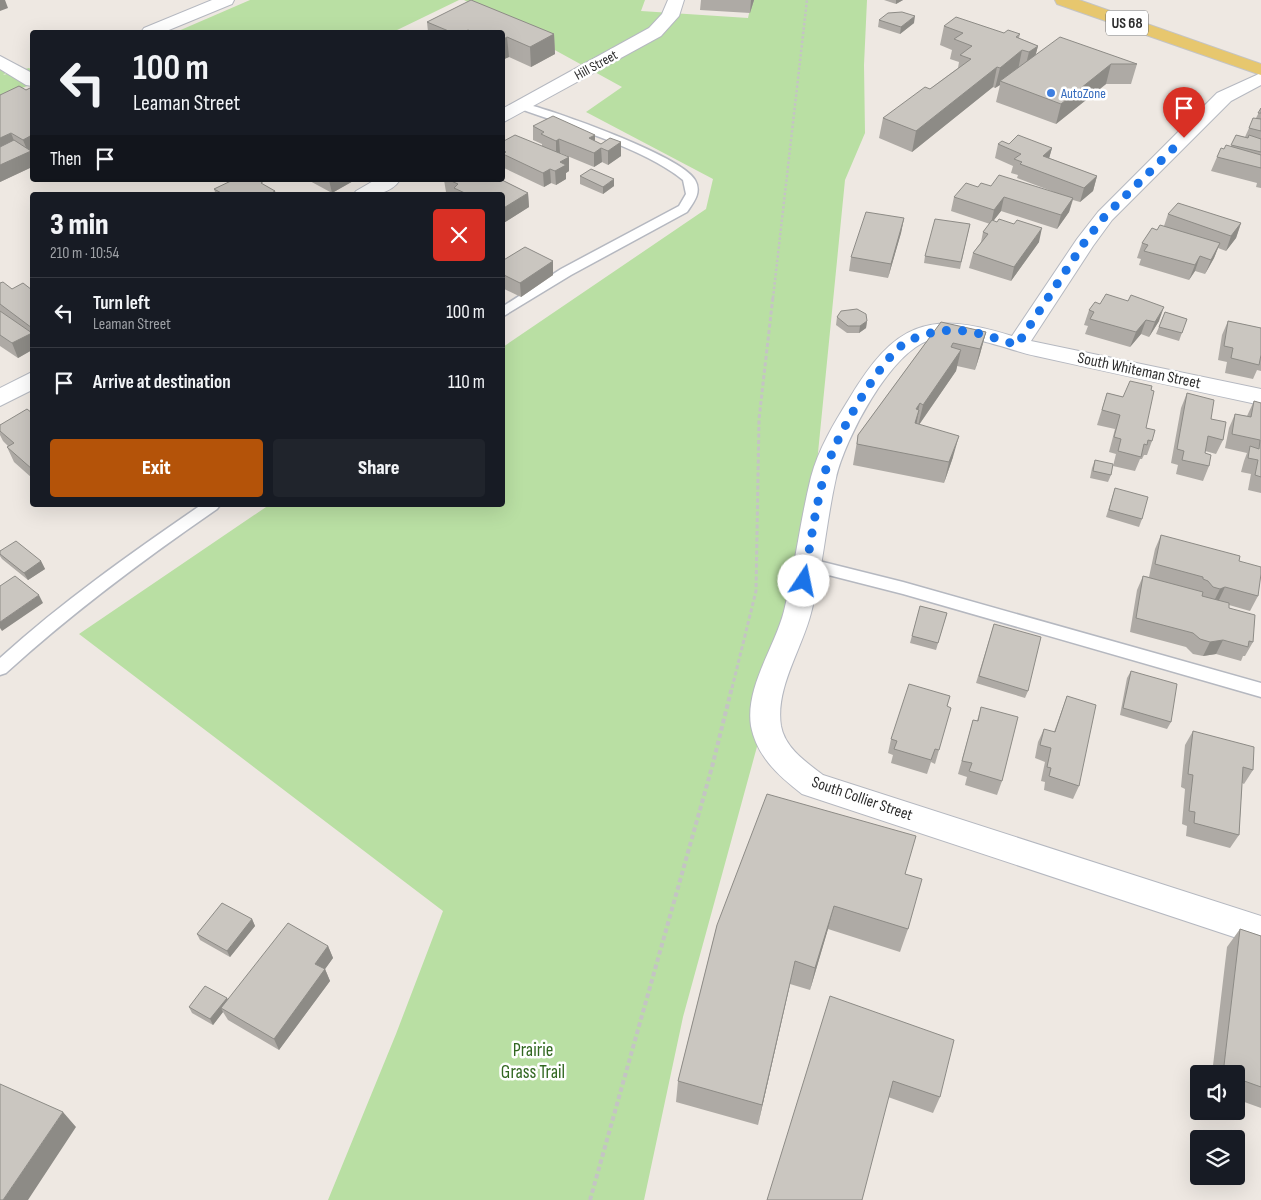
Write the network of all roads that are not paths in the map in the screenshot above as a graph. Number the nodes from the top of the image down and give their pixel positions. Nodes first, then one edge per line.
1 (226, 0) edge
2 (676, 0) edge
3 (1063, 0) edge
4 (155, 30) edge
5 (0, 61) edge
6 (1261, 70) edge
7 (1261, 78) edge
8 (28, 85) edge
9 (522, 106) junction
10 (505, 115) edge
11 (387, 182) edge
12 (369, 192) edge
13 (505, 311) edge
14 (1017, 345) junction
15 (30, 381) edge
16 (0, 398) edge
17 (1261, 398) edge
18 (209, 507) edge
19 (807, 564) junction
20 (0, 668) edge
21 (1261, 690) edge
22 (1261, 931) edge

1 - 4 street
2 - 9 street, Hill Street
3 - 6 main road, US 68
5 - 8 street
7 - 14 street
9 - 10 street, Hill Street
9 - 13 lane
11 - 12 street
14 - 17 street, South Whiteman Street
14 - 19 street, South Collier Street
15 - 16 street
18 - 20 lane
19 - 21 lane
19 - 22 street, South Collier Street

